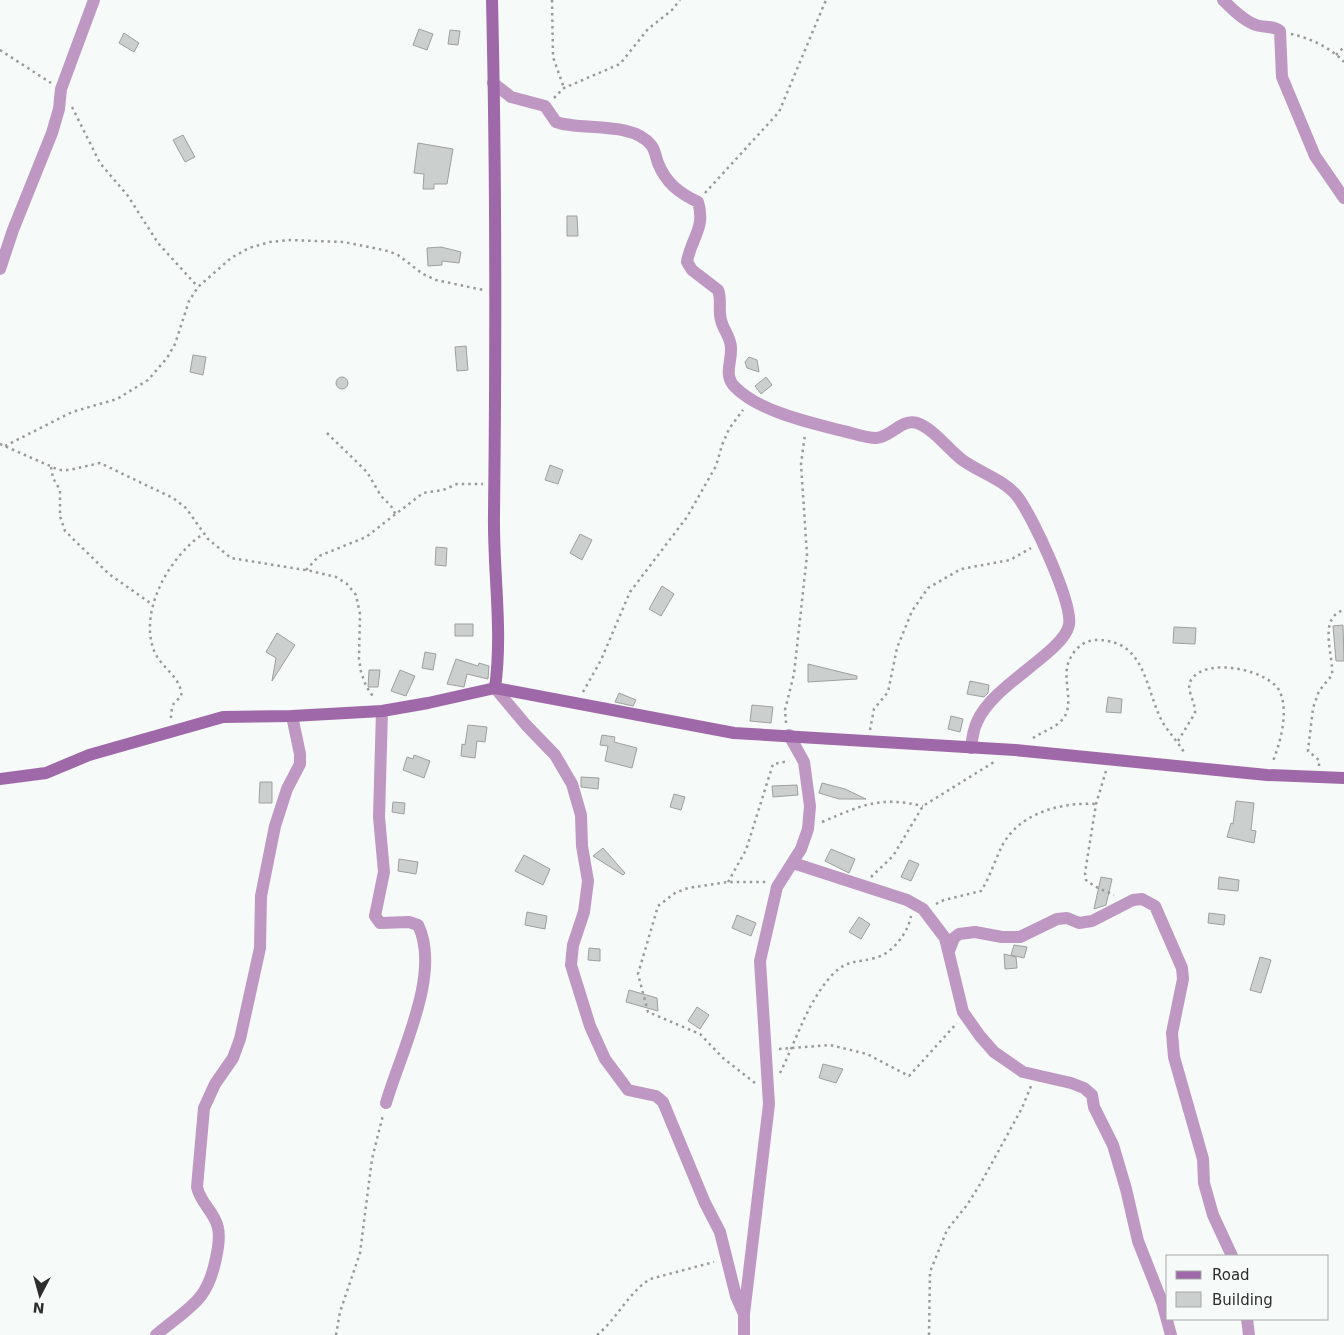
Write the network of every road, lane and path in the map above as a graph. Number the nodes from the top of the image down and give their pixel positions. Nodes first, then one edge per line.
1 (94, 0) edge
2 (492, 0) edge
3 (552, 0) edge
4 (680, 0) edge
5 (826, 0) edge
6 (1223, 0) edge
7 (1280, 31) junction
8 (1344, 47) edge
9 (0, 50) edge
10 (1336, 54) junction
11 (1344, 62) edge
12 (493, 83) junction
13 (564, 88) junction
14 (61, 90) junction
15 (545, 106) junction
16 (1344, 198) edge
17 (698, 202) junction
18 (0, 269) edge
19 (198, 287) junction
20 (495, 290) junction
21 (752, 399) junction
22 (806, 422) junction
23 (327, 433) dead end
24 (0, 444) edge
25 (5, 446) junction
26 (51, 467) junction
27 (495, 483) junction
28 (396, 515) junction
29 (203, 534) junction
30 (1041, 538) junction
31 (306, 570) junction
32 (153, 605) junction
33 (1344, 610) edge
34 (495, 688) junction
35 (577, 702) junction
36 (382, 711) junction
37 (292, 716) junction
38 (170, 732) junction
39 (789, 735) junction
40 (1178, 741) junction
41 (868, 742) junction
42 (971, 748) junction
43 (1015, 750) junction
44 (1108, 759) junction
45 (804, 762) junction
46 (995, 762) dead end
47 (1192, 766) junction
48 (1267, 775) junction
49 (0, 778) edge
50 (1315, 778) junction
51 (1344, 778) edge
52 (1096, 804) junction
53 (924, 806) junction
54 (808, 829) junction
55 (793, 863) junction
56 (728, 882) junction
57 (862, 886) junction
58 (777, 887) junction
59 (1123, 903) junction
60 (918, 906) junction
61 (949, 951) junction
62 (965, 1015) junction
63 (764, 1044) junction
64 (792, 1050) junction
65 (1035, 1075) junction
66 (768, 1092) junction
67 (386, 1103) joint
68 (726, 1250) junction
69 (1232, 1255) edge
70 (744, 1314) junction
71 (1166, 1317) edge
72 (1167, 1320) edge
73 (1248, 1320) edge
74 (156, 1335) edge
75 (336, 1335) edge
76 (596, 1335) edge
77 (744, 1335) edge
78 (929, 1335) edge
79 (1171, 1335) edge
80 (1249, 1335) edge

1 - 14 street
2 - 12 street
3 - 13 path
4 - 13 path
5 - 17 path
6 - 7 street
7 - 10 path
7 - 16 street
8 - 10 path
9 - 14 path
10 - 11 path
12 - 15 street
12 - 20 street
13 - 15 path
14 - 18 street
14 - 19 path
15 - 17 street
17 - 21 street
19 - 20 path
19 - 25 path
20 - 27 street
21 - 22 street
21 - 35 path
22 - 30 street
22 - 39 path
23 - 28 path
24 - 25 path
25 - 26 path
26 - 29 path
26 - 32 path
27 - 28 path
27 - 34 street
28 - 31 path
29 - 31 path
29 - 32 path
30 - 41 path
30 - 42 street
31 - 36 path
32 - 38 path
33 - 50 path
34 - 35 street
34 - 36 street
34 - 68 street
35 - 39 street
36 - 37 street
36 - 67 street
37 - 38 street
37 - 74 street
38 - 49 street
39 - 41 street
39 - 45 street
40 - 43 path
40 - 47 path
40 - 48 path
41 - 42 street
42 - 43 street
43 - 44 street
44 - 47 street
44 - 52 path
45 - 54 street
45 - 56 path
46 - 53 path
47 - 48 street
48 - 50 street
50 - 51 street
52 - 59 path
52 - 60 path
53 - 54 path
53 - 57 path
54 - 55 street
55 - 57 street
55 - 58 street
56 - 58 path
56 - 66 path
57 - 60 street
58 - 63 street
59 - 61 street
59 - 69 street
60 - 61 street
60 - 64 path
61 - 62 street
62 - 64 path
62 - 65 street
63 - 64 path
63 - 66 street
64 - 66 path
65 - 71 street
65 - 78 path
66 - 70 street
67 - 75 path
68 - 70 street
68 - 76 path
70 - 77 street
72 - 79 street
73 - 80 street

